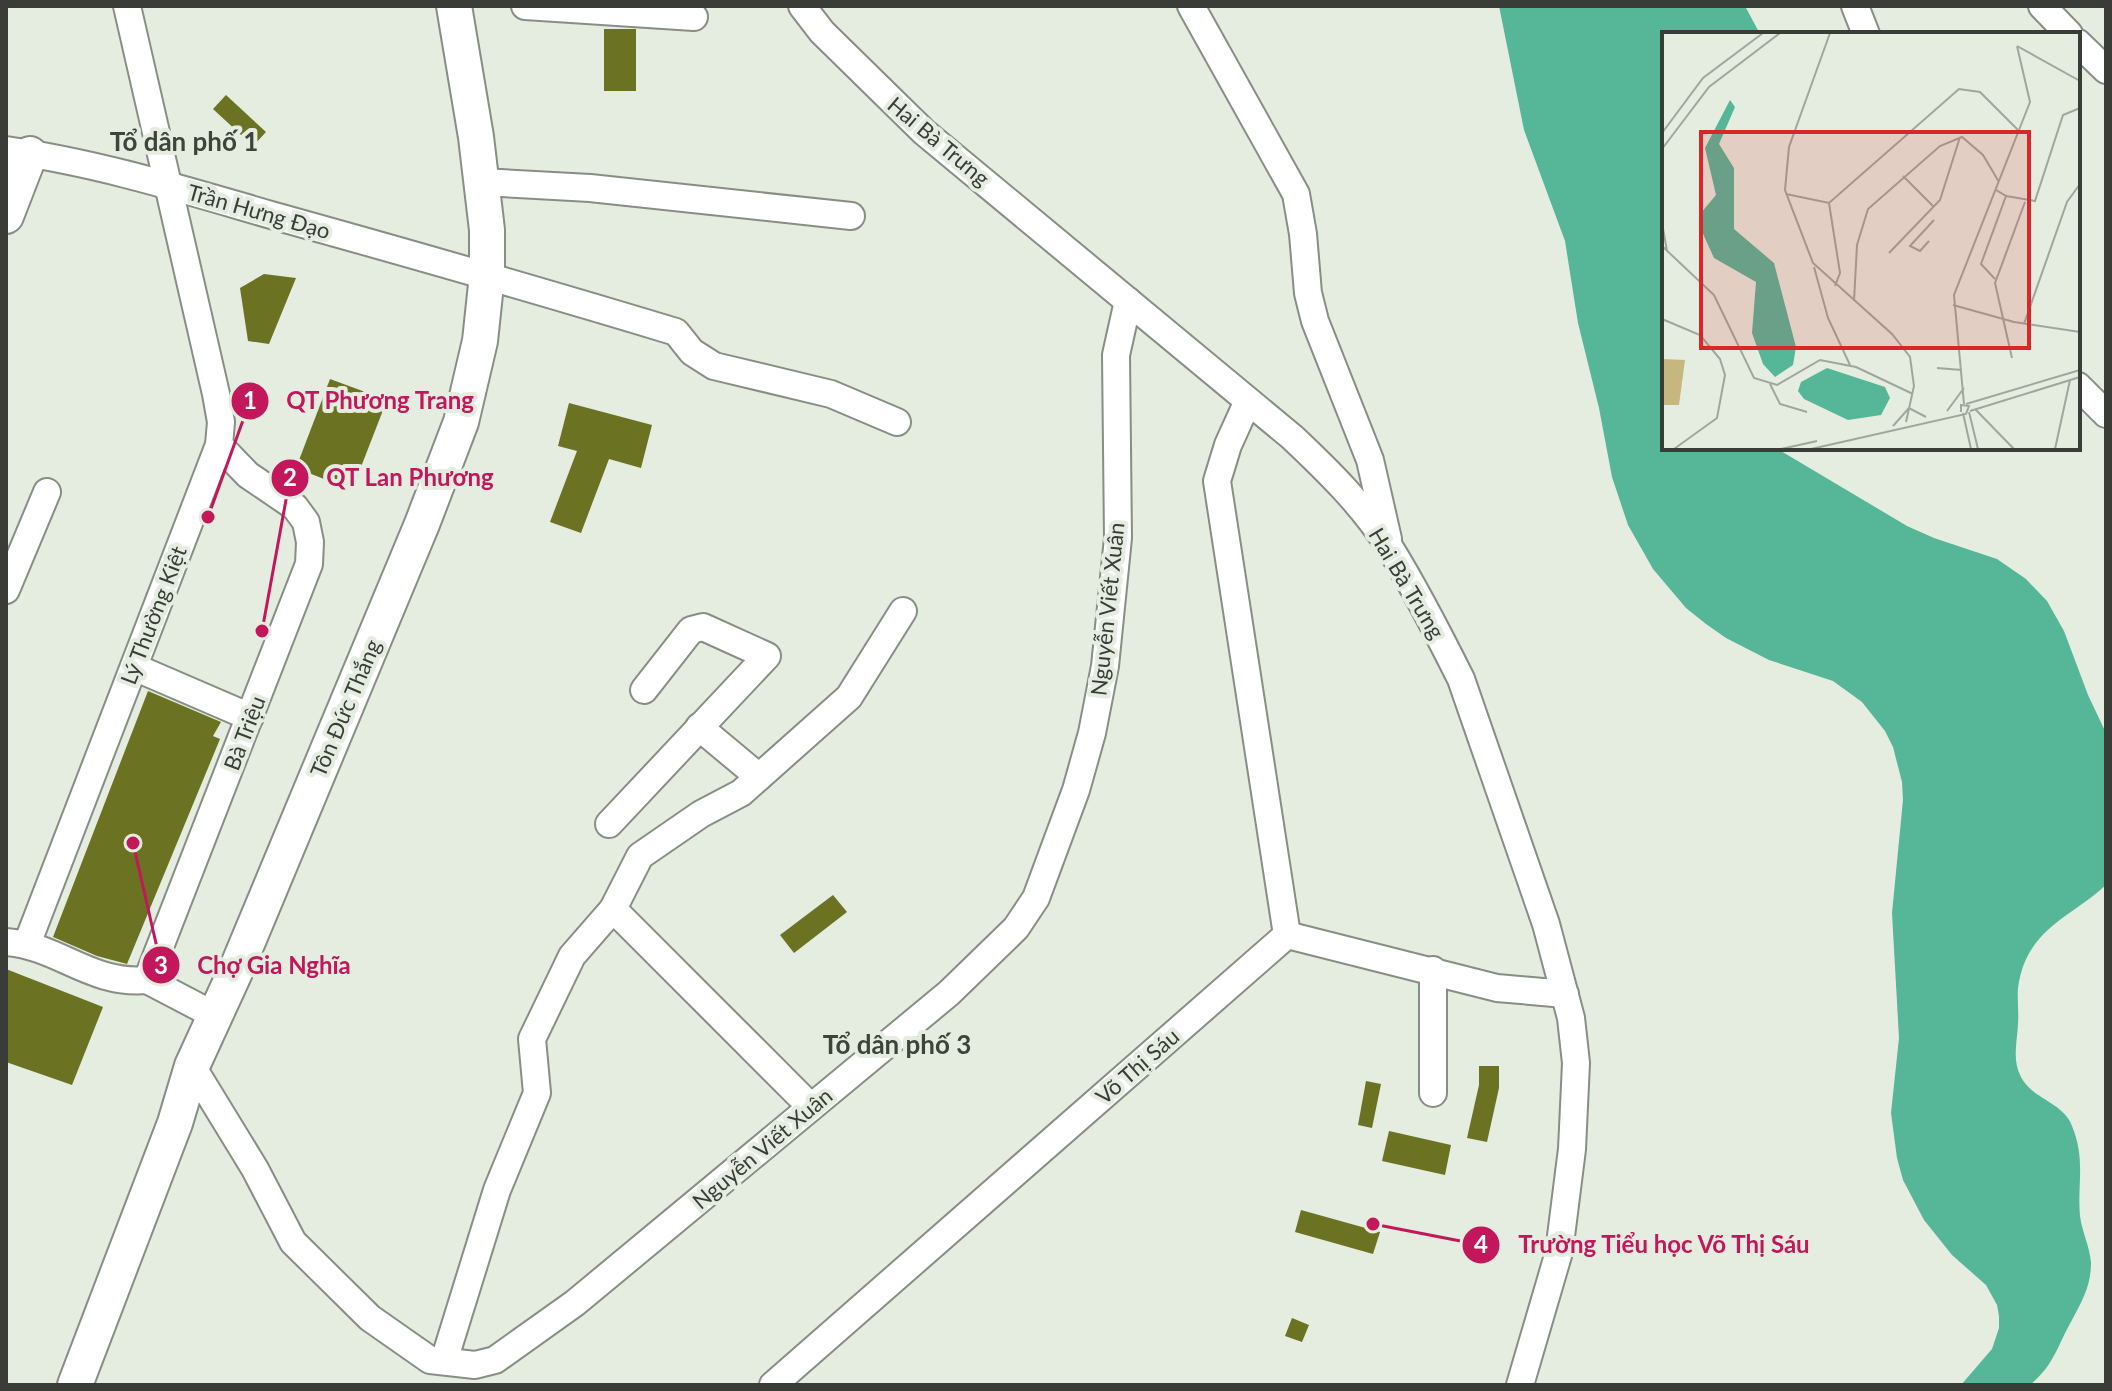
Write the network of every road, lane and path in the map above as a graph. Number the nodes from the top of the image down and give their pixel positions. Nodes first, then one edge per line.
1 (127, 6) edge
2 (454, 6) edge
3 (525, 6) edge
4 (802, 6) edge
5 (1191, 6) edge
6 (1855, 6) edge
7 (2042, 6) edge
8 (694, 17) dead end
9 (1865, 32) edge
10 (2067, 32) edge
11 (2080, 45) edge
12 (2106, 70) edge
13 (18, 152) edge
14 (482, 182) junction
15 (168, 186) junction
16 (6, 216) edge
17 (851, 216) dead end
18 (487, 275) junction
19 (1128, 301) junction
20 (2080, 388) edge
21 (1248, 401) junction
22 (2106, 414) edge
23 (897, 422) dead end
24 (219, 445) junction
25 (47, 492) dead end
26 (1389, 546) junction
27 (6, 590) edge
28 (903, 611) dead end
29 (134, 667) junction
30 (644, 690) dead end
31 (250, 717) junction
32 (699, 727) junction
33 (759, 777) junction
34 (609, 824) dead end
35 (613, 909) junction
36 (1287, 935) junction
37 (17, 943) edge
38 (1433, 970) junction
39 (147, 980) junction
40 (1565, 994) junction
41 (214, 1015) junction
42 (192, 1066) junction
43 (1433, 1093) dead end
44 (811, 1107) junction
45 (444, 1361) junction
46 (75, 1385) edge
47 (773, 1385) edge
48 (1520, 1385) edge

1 - 15 street, Lý Thường Kiệt
2 - 14 main road, Tôn Đức Thắng
3 - 8 street
4 - 19 street, Hai Bà Trưng
5 - 26 street
6 - 9 street
7 - 10 street
11 - 12 street
13 - 15 street, Trần Hưng Đạo
13 - 16 main road
14 - 17 street
14 - 18 main road, Tôn Đức Thắng
15 - 18 street, Trần Hưng Đạo
15 - 24 street, Lý Thường Kiệt
18 - 23 street, Trần Hưng Đạo
18 - 41 main road, Tôn Đức Thắng
19 - 21 street, Hai Bà Trưng
19 - 44 street, Nguyễn Viết Xuân
20 - 22 street
21 - 26 street, Hai Bà Trưng
21 - 36 street
24 - 29 street, Lý Thường Kiệt
24 - 31 street, Bà Triệu
25 - 27 street
26 - 40 street, Hai Bà Trưng
28 - 33 street
29 - 31 street
29 - 37 street, Lý Thường Kiệt
30 - 32 street
31 - 39 street, Bà Triệu
32 - 33 street
32 - 34 street
33 - 35 street
35 - 44 street
35 - 45 street
36 - 38 street
36 - 47 street, Võ Thị Sáu
37 - 39 street
38 - 40 street
38 - 43 street
39 - 41 street
40 - 48 street, Hai Bà Trưng
41 - 42 main road, Tôn Đức Thắng
42 - 45 street, Nguyễn Viết Xuân
42 - 46 main road, Tôn Đức Thắng
44 - 45 street, Nguyễn Viết Xuân

